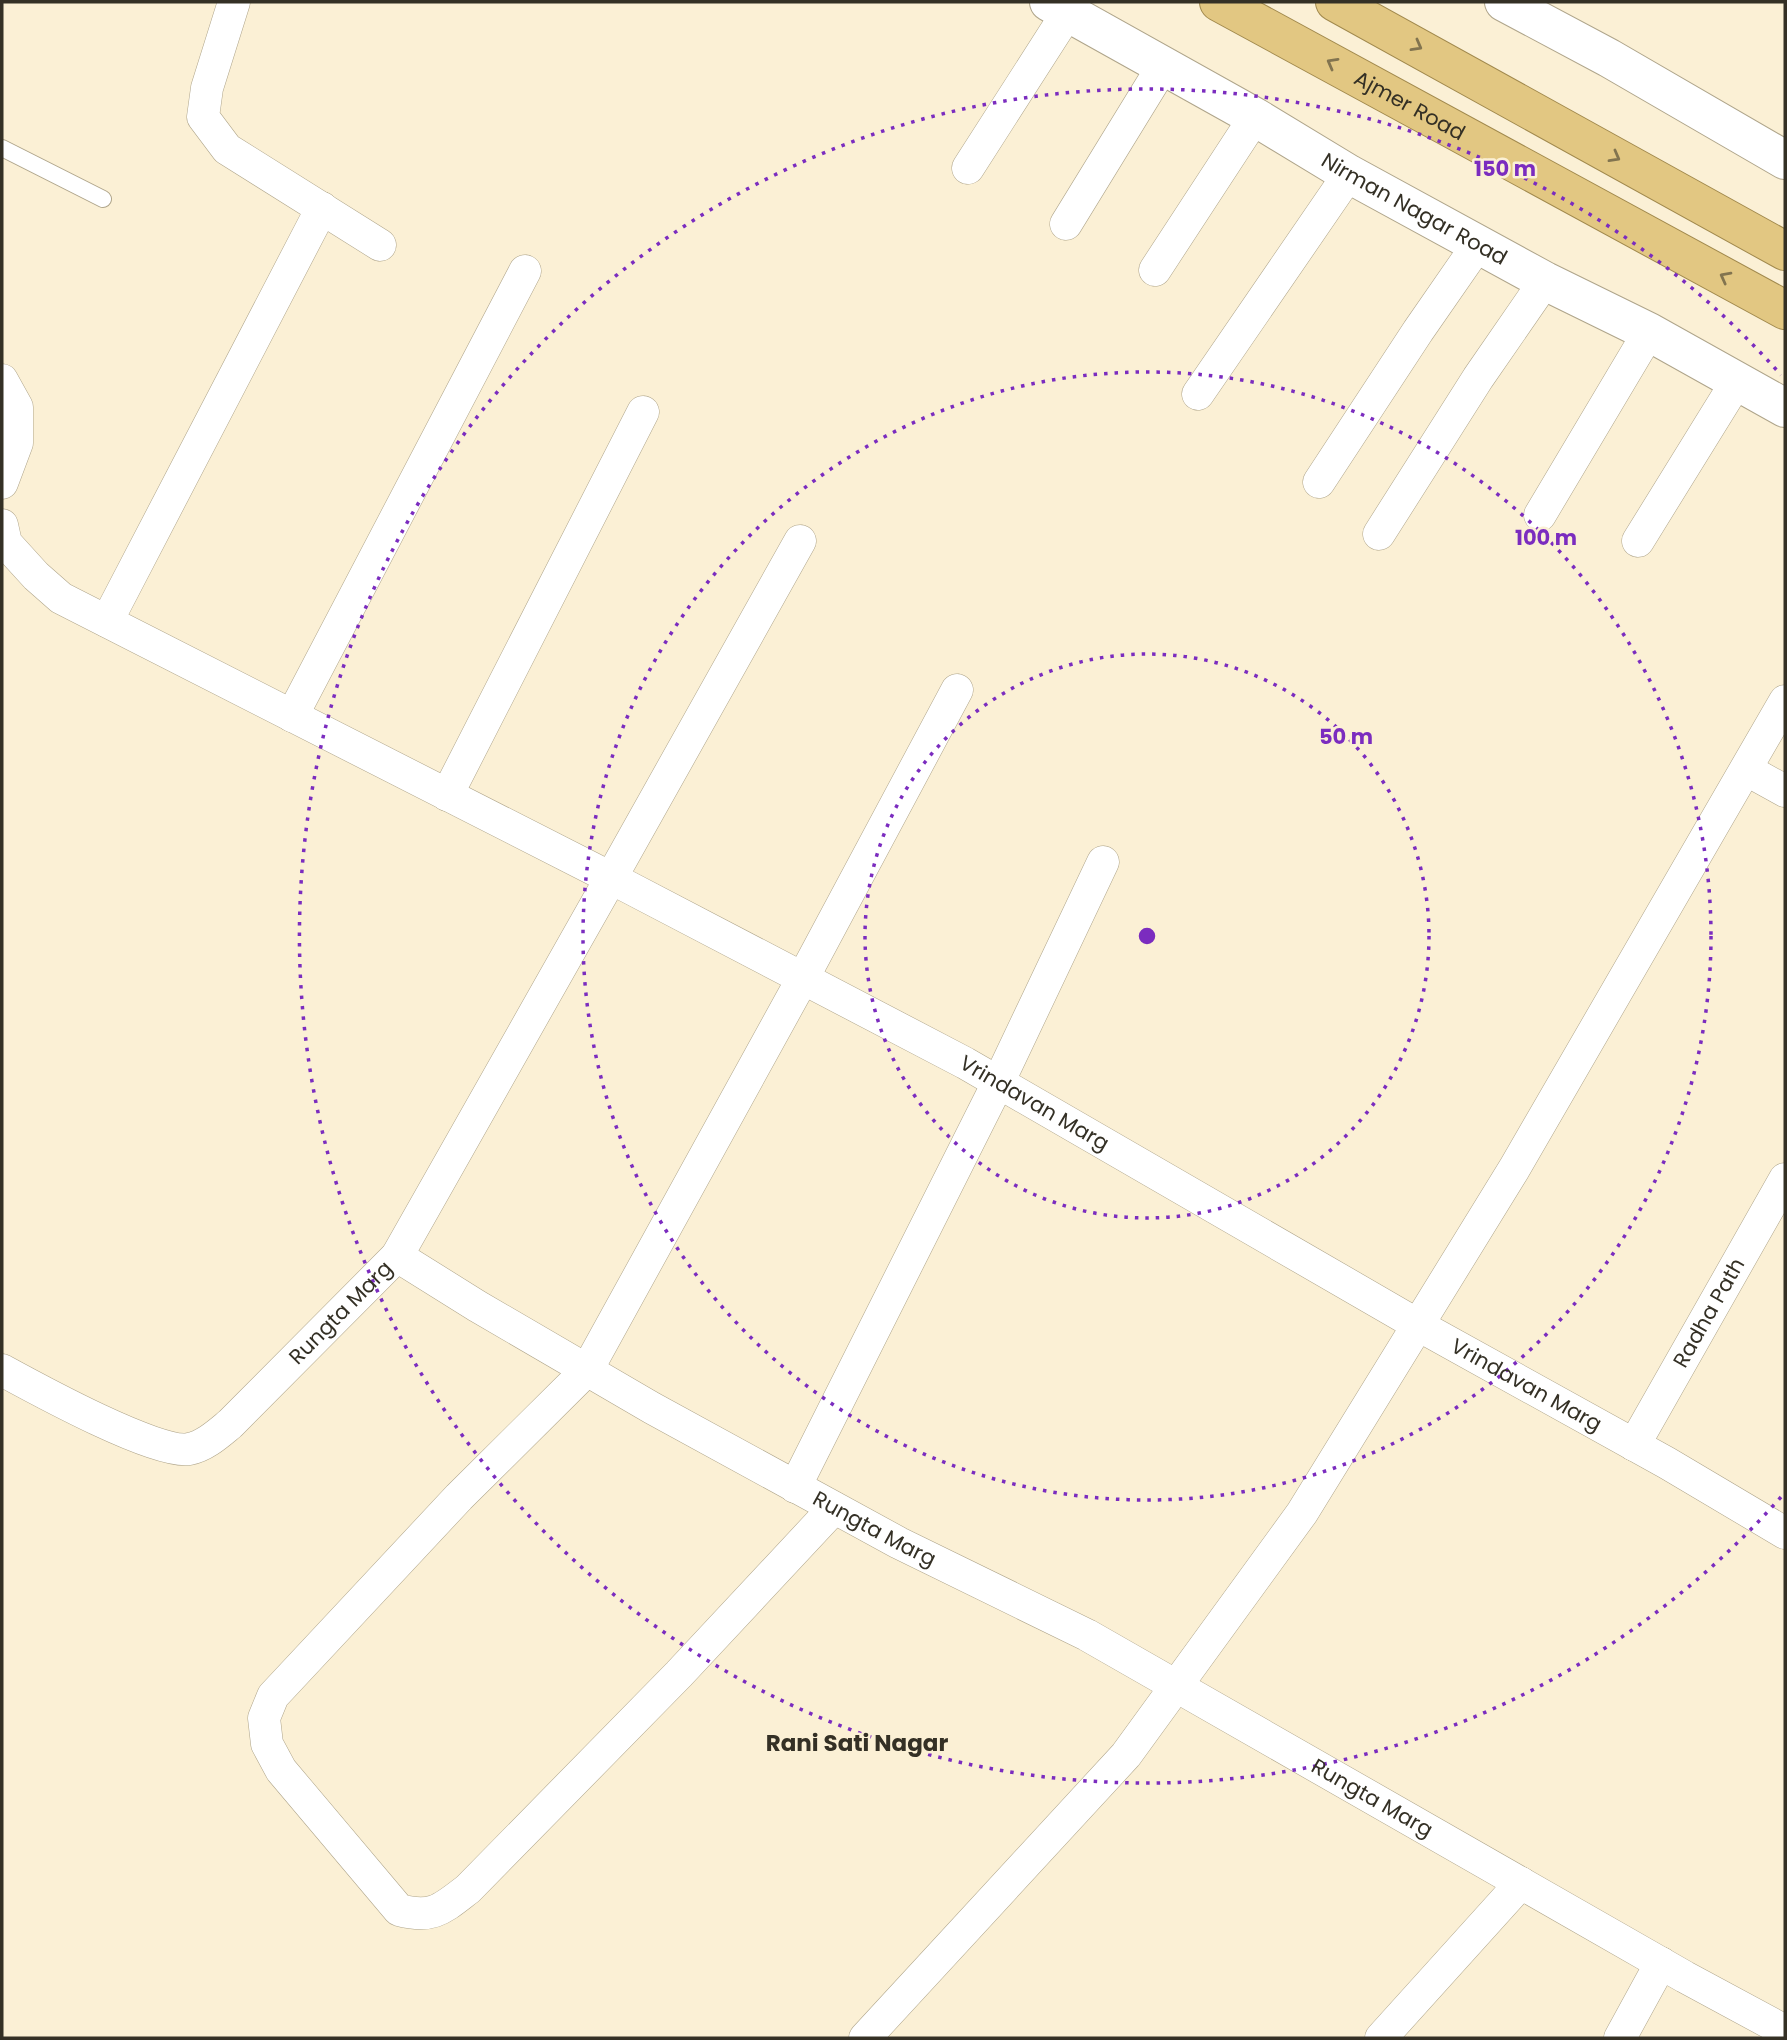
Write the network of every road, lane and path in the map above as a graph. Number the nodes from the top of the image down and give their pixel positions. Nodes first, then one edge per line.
1 (234, 2) edge
2 (1219, 2) edge
3 (1335, 2) edge
4 (1504, 2) edge
5 (1058, 7) edge
6 (1163, 65) junction
7 (1255, 117) junction
8 (2, 148) edge
9 (1785, 160) edge
10 (968, 168) dead end
11 (1349, 174) junction
12 (103, 199) dead end
13 (322, 208) junction
14 (1066, 223) dead end
15 (1479, 243) junction
16 (380, 245) dead end
17 (1785, 251) edge
18 (1155, 270) dead end
19 (525, 271) dead end
20 (1545, 281) junction
21 (1785, 310) edge
22 (1649, 332) junction
23 (2, 380) edge
24 (1737, 381) junction
25 (1198, 394) dead end
26 (1785, 408) edge
27 (643, 412) dead end
28 (1320, 482) dead end
29 (2, 483) edge
30 (1540, 515) dead end
31 (2, 525) edge
32 (1379, 534) dead end
33 (800, 541) dead end
34 (1639, 541) dead end
35 (107, 621) junction
36 (957, 690) dead end
37 (1785, 701) edge
38 (292, 716) junction
39 (1747, 770) junction
40 (1785, 791) edge
41 (447, 795) junction
42 (1103, 862) dead end
43 (611, 878) junction
44 (803, 978) junction
45 (999, 1082) junction
46 (1785, 1179) edge
47 (397, 1256) junction
48 (1418, 1325) junction
49 (2, 1370) edge
50 (587, 1370) junction
51 (1633, 1445) junction
52 (795, 1487) junction
53 (834, 1508) junction
54 (1785, 1533) edge
55 (1175, 1687) junction
56 (1521, 1883) junction
57 (1661, 1963) junction
58 (1785, 2031) edge
59 (865, 2038) edge
60 (1381, 2038) edge
61 (1619, 2038) edge

1 - 13 street
21 -> 2 highway, Ajmer Road
3 -> 17 highway
4 - 9 street
5 - 6 street, Nirman Nagar Road
5 - 10 street
6 - 7 street, Nirman Nagar Road
6 - 14 street
7 - 11 street, Nirman Nagar Road
7 - 18 street
8 - 12 lane
11 - 15 street, Nirman Nagar Road
11 - 25 street
13 - 16 street
13 - 35 street
15 - 20 street, Nirman Nagar Road
15 - 28 street
19 - 38 street
20 - 22 street, Nirman Nagar Road
20 - 32 street
22 - 24 street, Nirman Nagar Road
22 - 30 street
23 - 29 street
24 - 26 street, Nirman Nagar Road
24 - 34 street
27 - 41 street
31 - 35 street, Vrindavan Marg
33 - 43 street
35 - 38 street, Vrindavan Marg
36 - 44 street
37 - 39 street
38 - 41 street, Vrindavan Marg
39 - 40 street
39 - 48 street
41 - 43 street, Vrindavan Marg
42 - 45 street
43 - 44 street, Vrindavan Marg
43 - 47 street
44 - 45 street, Vrindavan Marg
44 - 50 street
45 - 48 street, Vrindavan Marg
45 - 52 street
46 - 51 street, Radha Path
47 - 49 street, Rungta Marg
47 - 50 street, Rungta Marg
48 - 51 street, Vrindavan Marg
48 - 55 street
50 - 52 street, Rungta Marg
50 - 53 street
51 - 54 street, Vrindavan Marg
52 - 53 street, Rungta Marg
53 - 55 street, Rungta Marg
55 - 56 street, Rungta Marg
55 - 59 street
56 - 57 street, Rungta Marg
56 - 60 street
57 - 58 street, Rungta Marg
57 - 61 street

